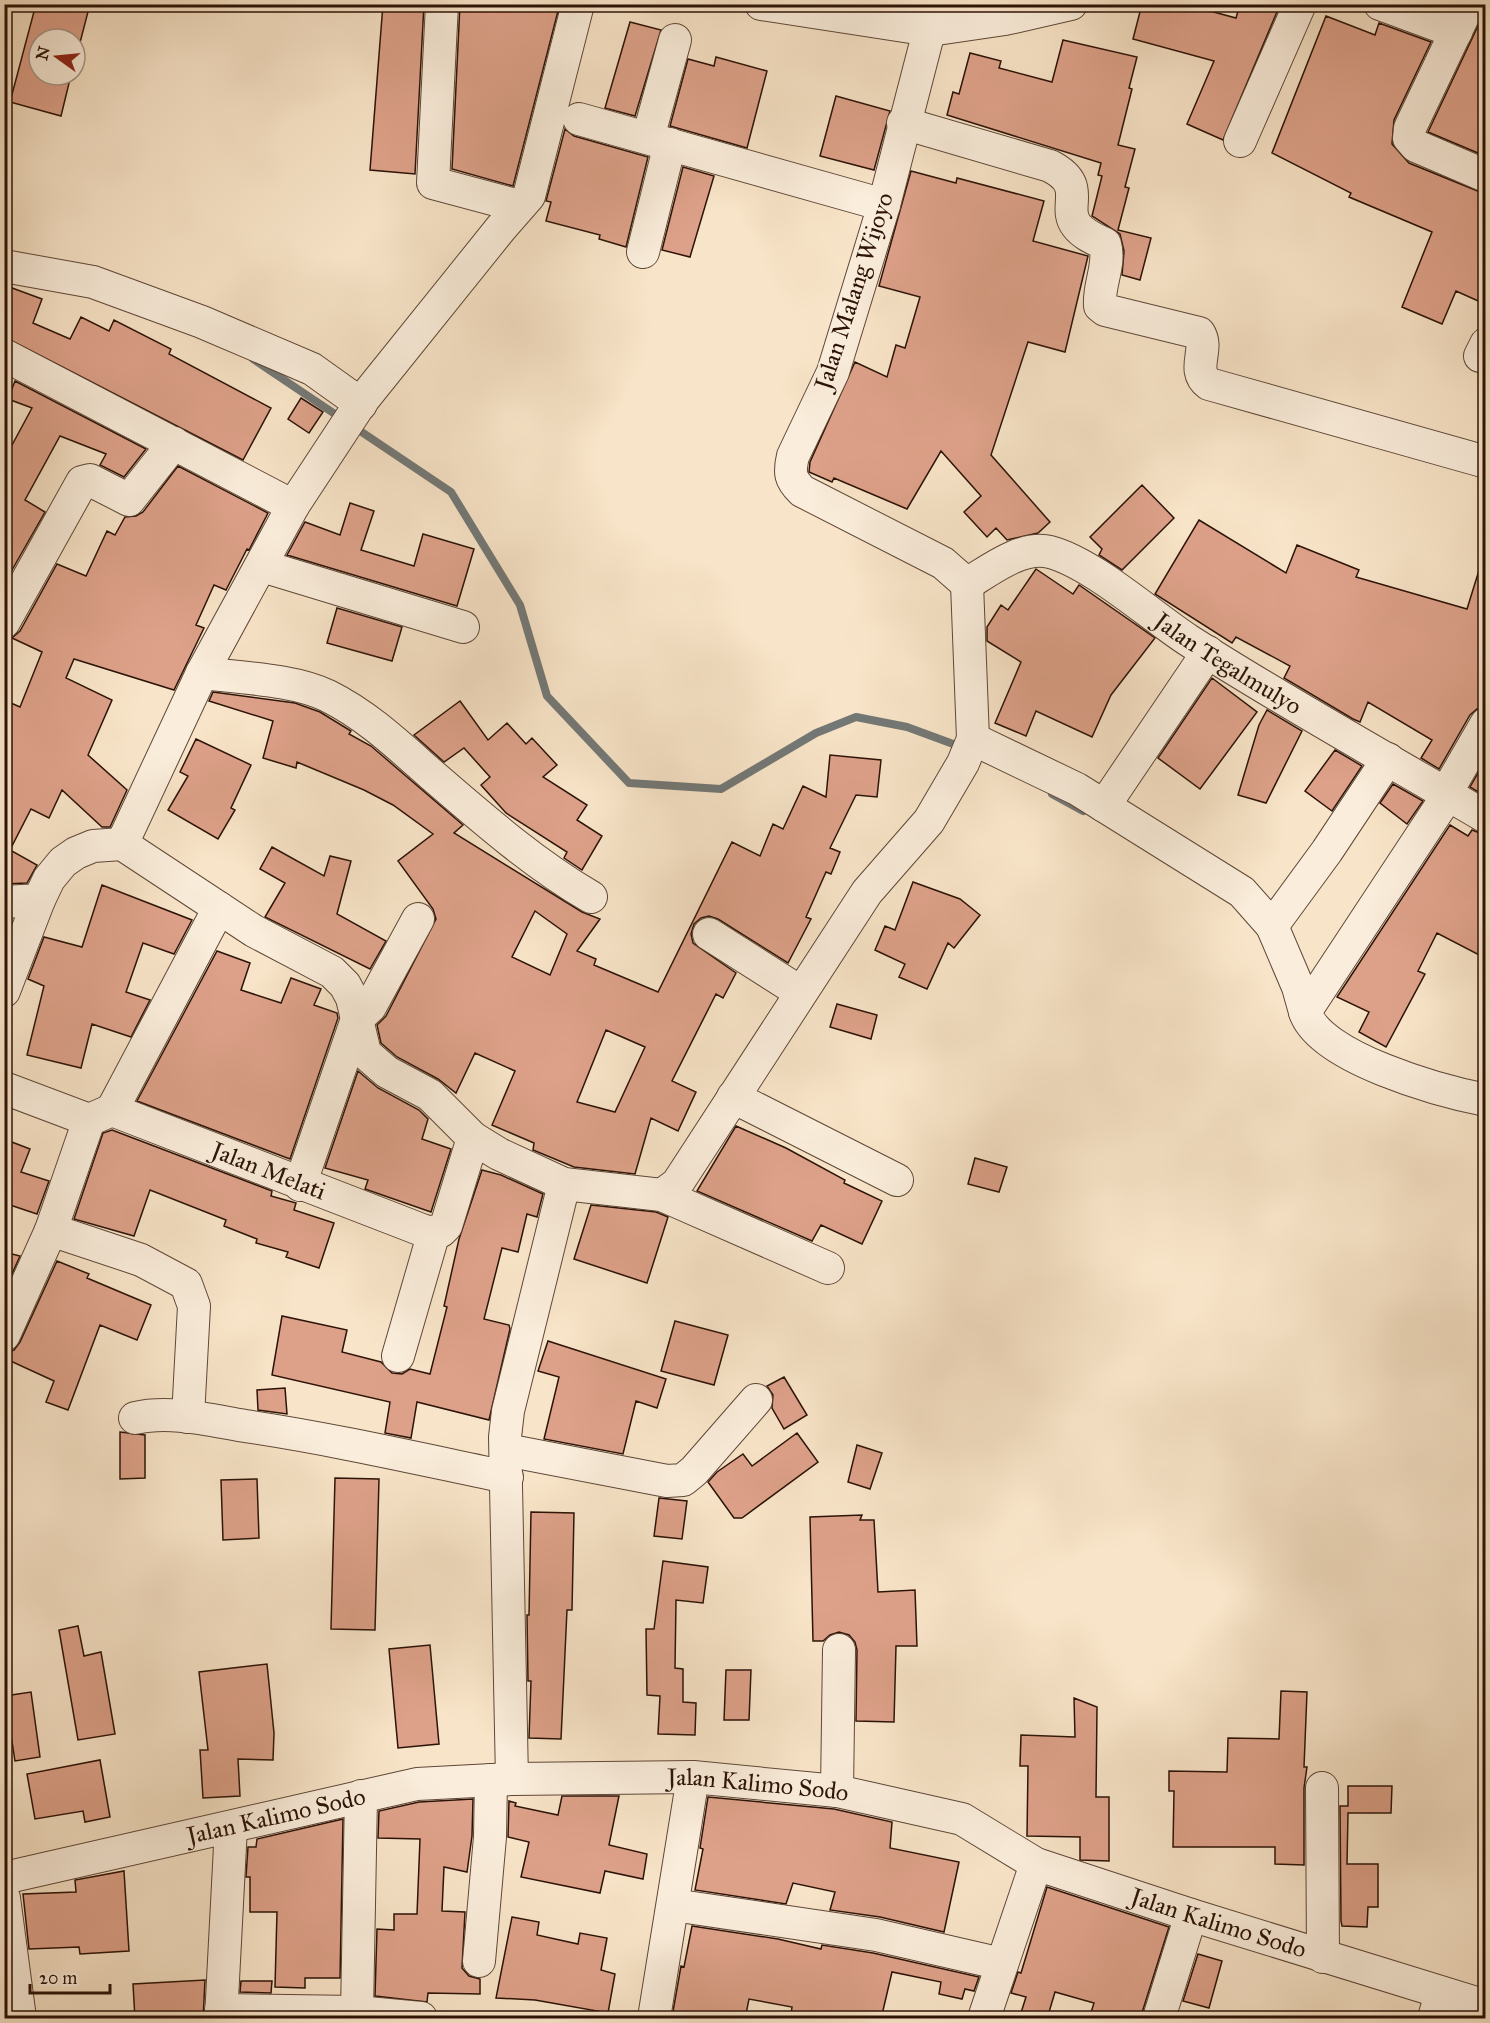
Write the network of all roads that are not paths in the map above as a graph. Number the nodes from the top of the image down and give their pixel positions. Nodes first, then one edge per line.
1 (442, 4) edge
2 (578, 4) edge
3 (761, 4) edge
4 (1071, 4) edge
5 (1300, 4) edge
6 (1380, 4) edge
7 (933, 17) edge
8 (1463, 18) edge
9 (675, 40) dead end
10 (579, 119) dead end
11 (903, 123) junction
12 (659, 141) junction
13 (1239, 141) dead end
14 (1485, 176) edge
15 (884, 205) junction
16 (512, 215) junction
17 (643, 252) dead end
18 (4, 266) edge
19 (4, 355) edge
20 (359, 407) junction
21 (174, 443) junction
22 (1485, 462) edge
23 (293, 506) junction
24 (262, 566) junction
25 (967, 584) junction
26 (4, 622) edge
27 (463, 627) dead end
28 (1208, 652) junction
29 (202, 673) junction
30 (1485, 724) edge
31 (969, 749) junction
32 (1388, 759) junction
33 (1447, 794) junction
34 (1104, 806) junction
35 (1485, 817) edge
36 (122, 844) junction
37 (591, 897) dead end
38 (39, 900) junction
39 (4, 902) edge
40 (219, 908) junction
41 (418, 919) dead end
42 (1272, 926) junction
43 (709, 934) dead end
44 (4, 991) edge
45 (800, 992) junction
46 (1305, 1012) junction
47 (357, 1019) junction
48 (4, 1088) edge
49 (733, 1097) junction
50 (1485, 1100) edge
51 (100, 1115) junction
52 (473, 1138) junction
53 (897, 1180) dead end
54 (564, 1184) junction
55 (300, 1185) junction
56 (662, 1196) junction
57 (51, 1230) junction
58 (434, 1232) junction
59 (828, 1268) dead end
60 (4, 1335) edge
61 (398, 1356) dead end
62 (756, 1400) dead end
63 (188, 1417) junction
64 (135, 1418) dead end
65 (507, 1444) junction
66 (839, 1650) dead end
67 (693, 1777) junction
68 (501, 1780) junction
69 (1322, 1788) dead end
70 (837, 1791) junction
71 (361, 1796) junction
72 (231, 1827) junction
73 (1036, 1864) junction
74 (4, 1878) edge
75 (4, 1898) edge
76 (673, 1905) junction
77 (1191, 1916) junction
78 (1323, 1957) junction
79 (479, 1961) dead end
80 (1002, 1964) junction
81 (1438, 2006) edge
82 (1485, 2006) edge
83 (357, 2012) junction
84 (221, 2014) edge
85 (20, 2019) edge
86 (421, 2019) edge
87 (654, 2019) edge
88 (984, 2019) edge
89 (1159, 2019) edge

1 - 16 street
2 - 16 street
3 - 7 street
4 - 7 street
5 - 13 street
6 - 8 street
7 - 11 street, Jalan Malang Wijoyo
8 - 14 street
9 - 12 street
10 - 12 street
11 - 15 street, Jalan Malang Wijoyo
11 - 22 street
12 - 15 street
12 - 17 street
15 - 25 street, Jalan Malang Wijoyo
16 - 20 street
18 - 20 street
19 - 21 street
20 - 23 street
21 - 23 street
21 - 26 street
23 - 24 street
24 - 27 street
24 - 29 street
25 - 28 street, Jalan Tegalmulyo
25 - 31 street
28 - 32 street, Jalan Tegalmulyo
28 - 34 street
29 - 36 street
29 - 37 street
30 - 33 street
31 - 34 street
31 - 45 street
32 - 33 street, Jalan Tegalmulyo
32 - 42 street
33 - 35 street, Jalan Tegalmulyo
33 - 46 street
34 - 42 street
36 - 38 street
36 - 40 street
38 - 39 street
38 - 44 street
40 - 47 street
40 - 51 street
41 - 47 street
42 - 46 street
43 - 45 street
45 - 49 street
46 - 50 street
47 - 52 street
47 - 55 street
48 - 51 street, Jalan Melati
49 - 53 street
49 - 56 street
51 - 55 street, Jalan Melati
51 - 57 street
52 - 54 street
52 - 58 street
54 - 56 street
54 - 65 street
55 - 58 street, Jalan Melati
56 - 59 street
57 - 60 street
57 - 63 street
58 - 61 street
62 - 65 street
63 - 64 street
63 - 65 street
65 - 68 street
66 - 70 street
67 - 68 street, Jalan Kalimo Sodo
67 - 70 street, Jalan Kalimo Sodo
67 - 76 street
68 - 71 street, Jalan Kalimo Sodo
68 - 79 street
69 - 78 street
70 - 73 street, Jalan Kalimo Sodo
71 - 72 street, Jalan Kalimo Sodo
71 - 83 street
72 - 74 street, Jalan Kalimo Sodo
72 - 84 street
73 - 77 street, Jalan Kalimo Sodo
73 - 80 street
75 - 85 street
76 - 80 street
76 - 87 street
77 - 78 street, Jalan Kalimo Sodo
77 - 89 street
78 - 81 street, Jalan Kalimo Sodo
80 - 88 street
81 - 82 street, Jalan Kalimo Sodo
83 - 84 street
83 - 86 street

